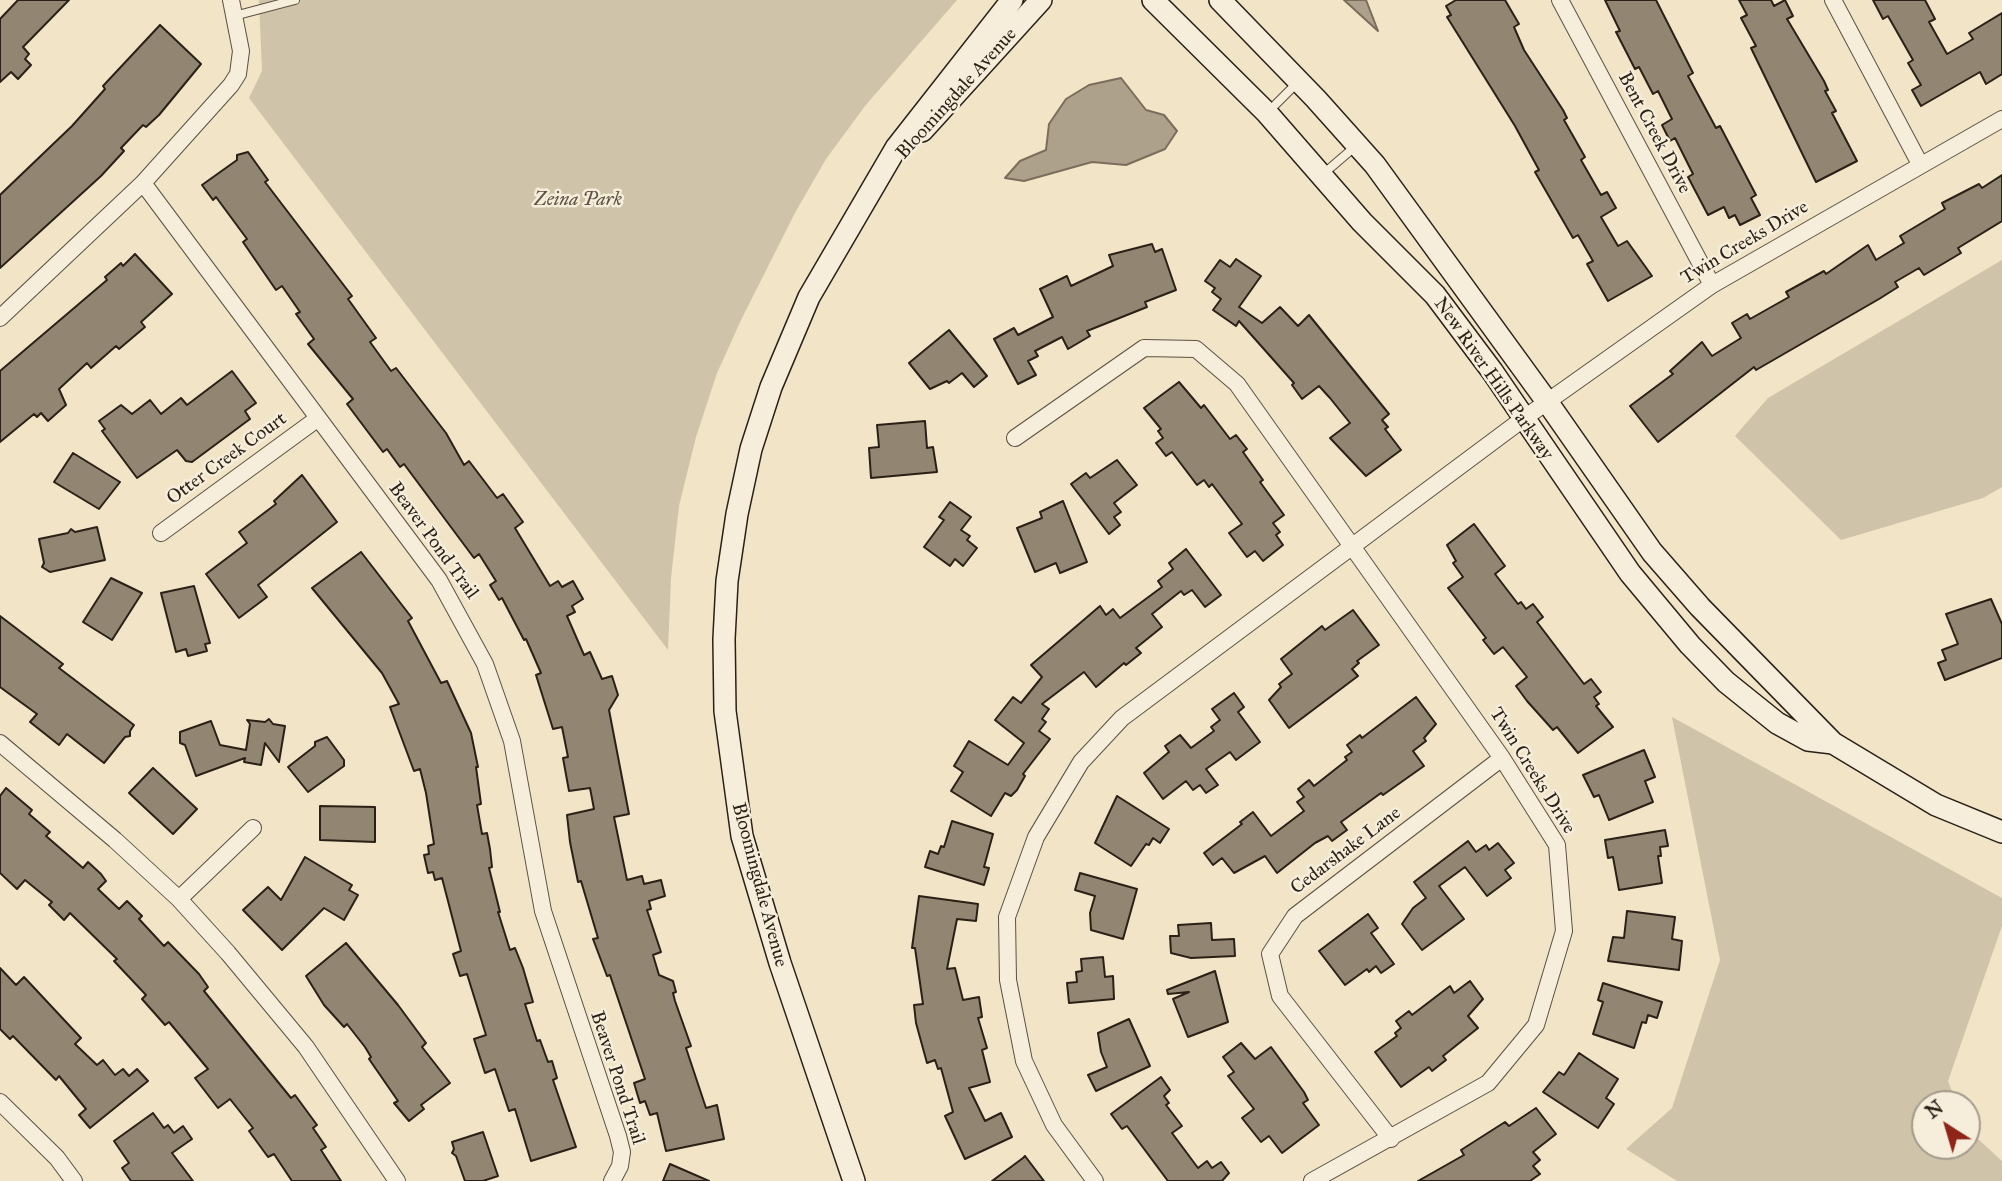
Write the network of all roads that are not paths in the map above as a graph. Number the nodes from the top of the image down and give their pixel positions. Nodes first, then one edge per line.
1 (295, 0) edge
2 (1012, 0) edge
3 (1041, 0) edge
4 (1153, 0) edge
5 (1220, 0) edge
6 (1560, 0) edge
7 (1833, 0) edge
8 (233, 8) edge
9 (1299, 80) junction
10 (1267, 113) junction
11 (2002, 119) edge
12 (1357, 144) junction
13 (1920, 164) junction
14 (1322, 175) junction
15 (143, 183) junction
16 (873, 188) junction
17 (1712, 285) junction
18 (0, 318) edge
19 (1548, 403) junction
20 (317, 419) junction
21 (1523, 419) junction
22 (1015, 438) dead end
23 (161, 533) dead end
24 (1354, 548) junction
25 (0, 743) edge
26 (1833, 743) junction
27 (1502, 758) junction
28 (253, 828) dead end
29 (2002, 832) edge
30 (178, 899) junction
31 (0, 1102) edge
32 (1391, 1139) junction
33 (74, 1181) edge
34 (397, 1181) edge
35 (612, 1181) edge
36 (854, 1181) edge
37 (1095, 1181) edge
38 (1312, 1181) edge

1 - 8 lane
2 - 16 street, Bloomingdale Avenue
3 - 16 street, Bloomingdale Avenue
4 - 10 street, New River Hills Parkway
5 - 9 street, New River Hills Parkway
6 - 17 street, Bent Creek Drive
7 - 13 street
8 - 15 street
9 - 10 lane
9 - 12 street, New River Hills Parkway
10 - 14 street, New River Hills Parkway
11 - 13 street, Twin Creeks Drive
12 - 14 lane
12 - 19 street, New River Hills Parkway
13 - 17 street, Twin Creeks Drive
14 - 21 street, New River Hills Parkway
15 - 18 street
15 - 20 street, Beaver Pond Trail
16 - 36 street, Bloomingdale Avenue
17 - 19 street, Twin Creeks Drive
19 - 21 street, Twin Creeks Drive
19 - 26 street, New River Hills Parkway
20 - 23 street, Otter Creek Court
20 - 35 street, Beaver Pond Trail
21 - 24 street, Twin Creeks Drive
21 - 26 street, New River Hills Parkway
22 - 24 street, Twin Creeks Drive
24 - 27 street, Twin Creeks Drive
24 - 37 street, Twin Creeks Drive
25 - 30 street
26 - 29 street, New River Hills Parkway
27 - 32 street, Twin Creeks Drive
27 - 32 street, Cedarshake Lane
28 - 30 street
30 - 34 street
31 - 33 street
32 - 38 street, Twin Creeks Drive

